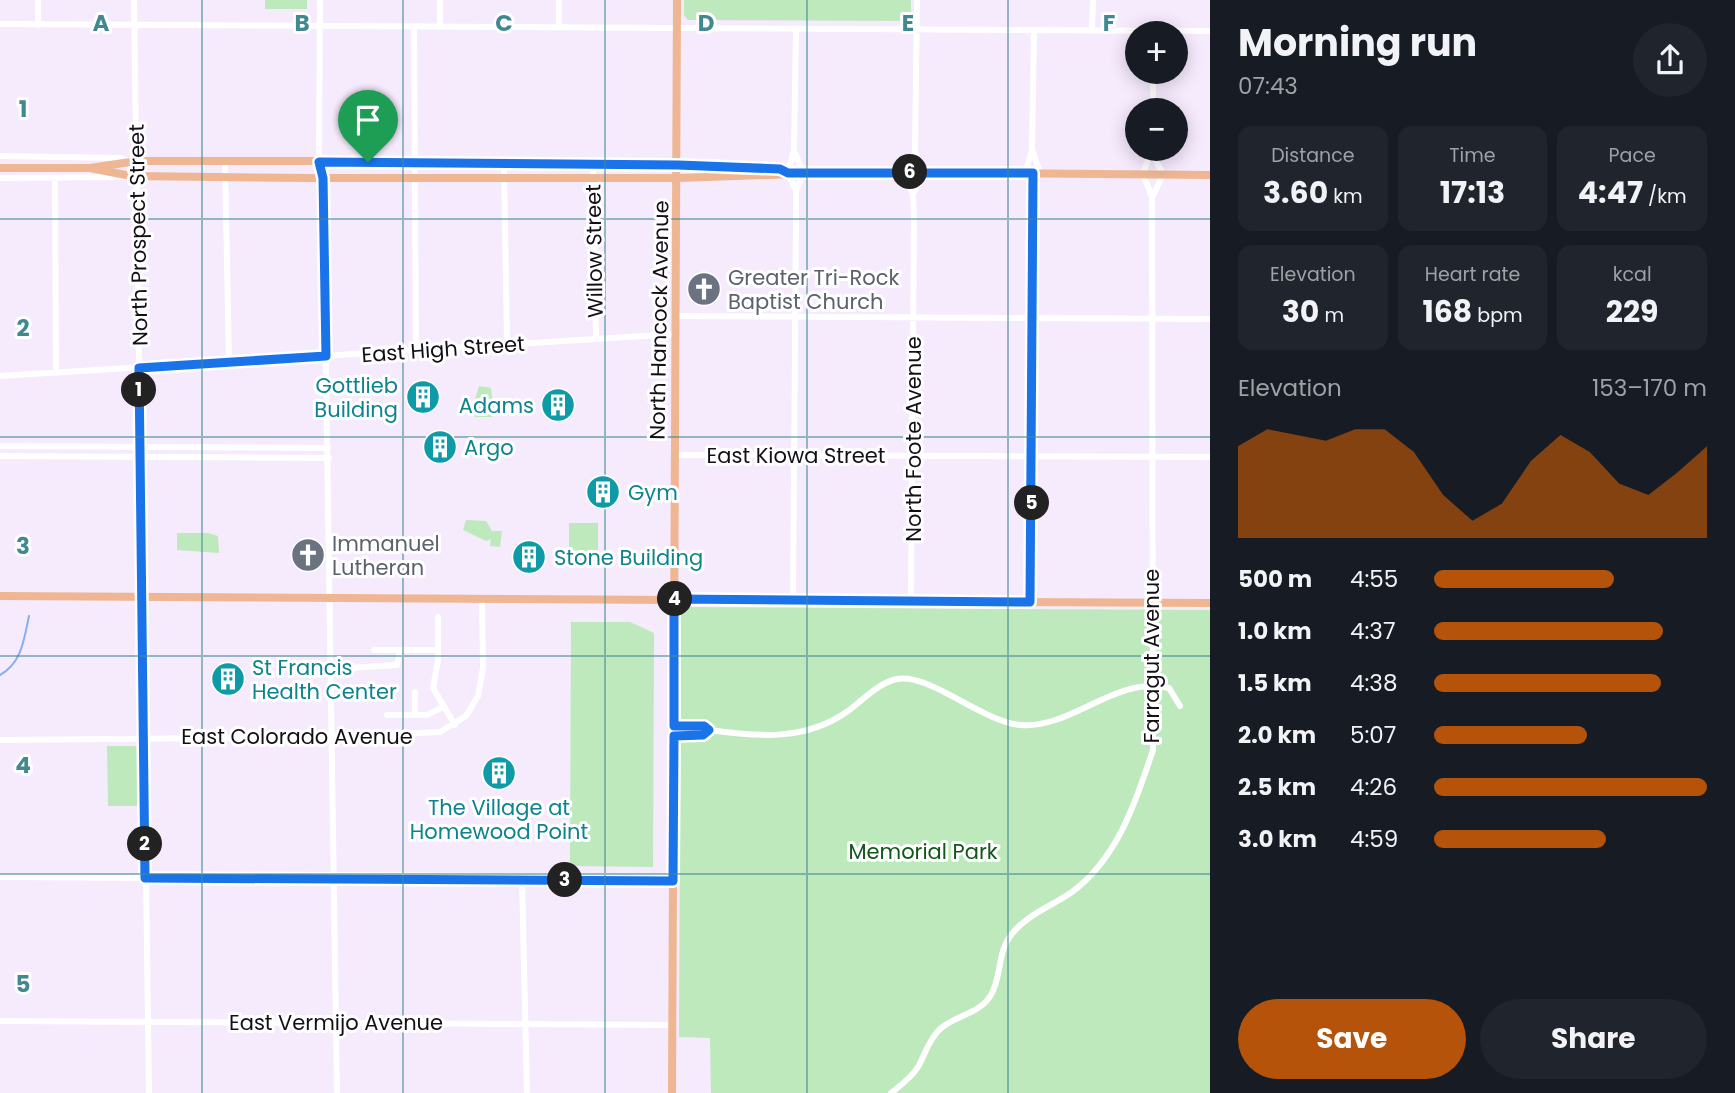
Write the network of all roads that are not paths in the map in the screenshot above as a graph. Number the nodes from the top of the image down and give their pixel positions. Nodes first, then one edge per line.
1 (38, 0) edge
2 (134, 0) edge
3 (320, 0) edge
4 (440, 0) edge
5 (559, 0) edge
6 (677, 0) edge
7 (916, 0) edge
8 (1093, 0) edge
9 (0, 24) edge
10 (38, 24) junction
11 (134, 25) junction
12 (320, 26) junction
13 (414, 27) junction
14 (440, 27) junction
15 (559, 27) junction
16 (677, 28) junction
17 (796, 29) junction
18 (916, 29) junction
19 (1034, 30) junction
20 (1092, 30) junction
21 (1125, 31) edge
22 (1188, 31) edge
23 (1210, 31) edge
24 (794, 150) junction
25 (1032, 150) junction
26 (915, 153) junction
27 (0, 156) edge
28 (414, 161) junction
29 (1148, 161) edge
30 (1156, 161) edge
31 (134, 162) junction
32 (225, 162) junction
33 (319, 162) junction
34 (504, 163) junction
35 (593, 164) junction
36 (678, 165) junction
37 (0, 168) edge
38 (90, 169) junction
39 (905, 172) junction
40 (925, 172) junction
41 (788, 173) junction
42 (803, 173) junction
43 (1032, 173) junction
44 (1143, 174) junction
45 (1163, 174) junction
46 (1210, 174) edge
47 (134, 176) junction
48 (225, 177) junction
49 (414, 177) junction
50 (0, 178) edge
51 (323, 178) junction
52 (504, 178) junction
53 (678, 178) junction
54 (55, 179) junction
55 (593, 179) junction
56 (796, 191) junction
57 (913, 195) junction
58 (1152, 197) junction
59 (676, 316) junction
60 (795, 316) junction
61 (914, 318) junction
62 (1032, 318) junction
63 (1151, 319) junction
64 (1210, 319) edge
65 (676, 334) junction
66 (596, 338) junction
67 (507, 344) junction
68 (416, 350) junction
69 (326, 356) junction
70 (229, 361) junction
71 (139, 368) junction
72 (57, 373) junction
73 (0, 376) edge
74 (0, 446) edge
75 (140, 446) junction
76 (328, 448) junction
77 (675, 455) junction
78 (0, 456) edge
79 (794, 456) junction
80 (913, 456) junction
81 (1032, 457) junction
82 (1150, 457) junction
83 (1210, 457) edge
84 (141, 458) junction
85 (329, 458) junction
86 (142, 595) junction
87 (0, 596) edge
88 (331, 597) junction
89 (482, 598) junction
90 (674, 599) junction
91 (793, 600) junction
92 (911, 600) junction
93 (1030, 602) junction
94 (1151, 602) junction
95 (1210, 603) edge
96 (438, 617) dead end
97 (374, 650) dead end
98 (400, 650) junction
99 (438, 650) junction
100 (332, 669) junction
101 (1153, 687) junction
102 (415, 692) dead end
103 (1180, 706) dead end
104 (443, 707) junction
105 (387, 715) dead end
106 (415, 715) junction
107 (455, 725) junction
108 (674, 731) junction
109 (333, 736) junction
110 (143, 738) junction
111 (0, 740) edge
112 (0, 877) edge
113 (145, 878) junction
114 (335, 879) junction
115 (522, 880) junction
116 (673, 881) junction
117 (0, 1021) edge
118 (148, 1022) junction
119 (337, 1022) junction
120 (525, 1024) junction
121 (673, 1024) junction
122 (149, 1093) edge
123 (337, 1093) edge
124 (527, 1093) edge
125 (672, 1093) edge
126 (891, 1093) edge

1 - 10 street
2 - 11 street, North Prospect Street
3 - 12 street
4 - 14 street
5 - 15 street
6 - 16 main road, North Hancock Avenue
7 - 18 street
8 - 20 street
9 - 10 street
10 - 11 street
11 - 12 street
11 - 31 street, North Prospect Street
12 - 13 street
12 - 33 street
13 - 14 street
13 - 28 street
14 - 15 street
15 - 16 street
16 - 17 street
16 - 36 main road, North Hancock Avenue
17 - 18 street
17 - 24 street
18 - 19 street
18 - 26 street
19 - 20 street
19 - 25 street
20 - 21 street
22 - 23 street
24 - 41 street
24 - 42 street
25 - 43 street
25 - 43 street
26 - 39 street
26 - 40 street
27 - 31 street
28 - 33 main road
28 - 34 main road
28 - 49 street
29 - 44 street
30 - 45 street
31 - 32 main road
31 - 38 main road
31 - 47 street, North Prospect Street
32 - 33 main road
32 - 48 street
33 - 51 street
34 - 35 main road
34 - 52 street
35 - 36 main road
35 - 55 street, Willow Street
36 - 41 main road
36 - 53 main road, North Hancock Avenue
37 - 38 main road
38 - 47 main road
39 - 40 main road
39 - 42 main road
39 - 57 street, North Foote Avenue
40 - 43 main road
40 - 57 street
41 - 42 main road
41 - 53 main road
41 - 56 street
42 - 56 street
43 - 44 main road
43 - 62 street
44 - 45 main road
44 - 58 street, Farragut Avenue
45 - 46 main road
45 - 58 street
47 - 48 main road
47 - 54 street
47 - 71 street, North Prospect Street
48 - 51 main road
48 - 70 street
49 - 51 main road
49 - 52 main road
49 - 68 street
50 - 54 street
51 - 69 street
52 - 55 main road
52 - 67 street
53 - 55 main road
53 - 59 main road, North Hancock Avenue
54 - 72 street
55 - 66 street, Willow Street
56 - 60 street
57 - 61 street, North Foote Avenue
58 - 63 street, Farragut Avenue
59 - 60 street
59 - 65 main road, North Hancock Avenue
60 - 61 street
60 - 79 street
61 - 62 street
61 - 80 street, North Foote Avenue
62 - 63 street
62 - 81 street
63 - 64 street
63 - 82 street, Farragut Avenue
65 - 66 street, East High Street
65 - 77 main road, North Hancock Avenue
66 - 67 street, East High Street
67 - 68 street, East High Street
68 - 69 street, East High Street
69 - 70 street, East High Street
69 - 76 street
70 - 71 street, East High Street
71 - 72 street, East High Street
71 - 75 street, North Prospect Street
72 - 73 street, East High Street
74 - 75 street
75 - 76 street
75 - 84 street, North Prospect Street
76 - 85 street
77 - 79 street, East Kiowa Street
77 - 90 main road, North Hancock Avenue
78 - 84 street
79 - 80 street, East Kiowa Street
79 - 91 street
80 - 81 street, East Kiowa Street
80 - 92 street, North Foote Avenue
81 - 82 street, East Kiowa Street
81 - 93 street
82 - 83 street, East Kiowa Street
82 - 94 street, Farragut Avenue
84 - 85 street
84 - 86 street, North Prospect Street
85 - 88 street
86 - 87 main road
86 - 88 main road
86 - 110 street, North Prospect Street
88 - 89 main road
88 - 100 street
89 - 90 main road
89 - 107 street
90 - 91 main road
90 - 108 main road, North Hancock Avenue
91 - 92 main road
92 - 93 main road
93 - 94 main road
94 - 95 main road
94 - 101 street, Farragut Avenue
96 - 99 street
97 - 98 street
98 - 99 street
98 - 100 street
99 - 104 street
100 - 109 street
101 - 103 street
101 - 108 street
101 - 126 street, Farragut Avenue
102 - 106 street
104 - 106 street
104 - 107 street
105 - 106 street
107 - 109 street, East Colorado Avenue
108 - 116 main road, North Hancock Avenue
109 - 110 street, East Colorado Avenue
109 - 114 street
110 - 111 street, East Colorado Avenue
110 - 113 street, North Prospect Street
112 - 113 street
113 - 114 street
113 - 118 street, North Prospect Street
114 - 115 street
114 - 119 street
115 - 116 street
115 - 120 street
116 - 121 main road, North Hancock Avenue
117 - 118 street, East Vermijo Avenue
118 - 119 street, East Vermijo Avenue
118 - 122 street, North Prospect Street
119 - 120 street, East Vermijo Avenue
119 - 123 street
120 - 121 street, East Vermijo Avenue
120 - 124 street
121 - 125 main road, North Hancock Avenue

